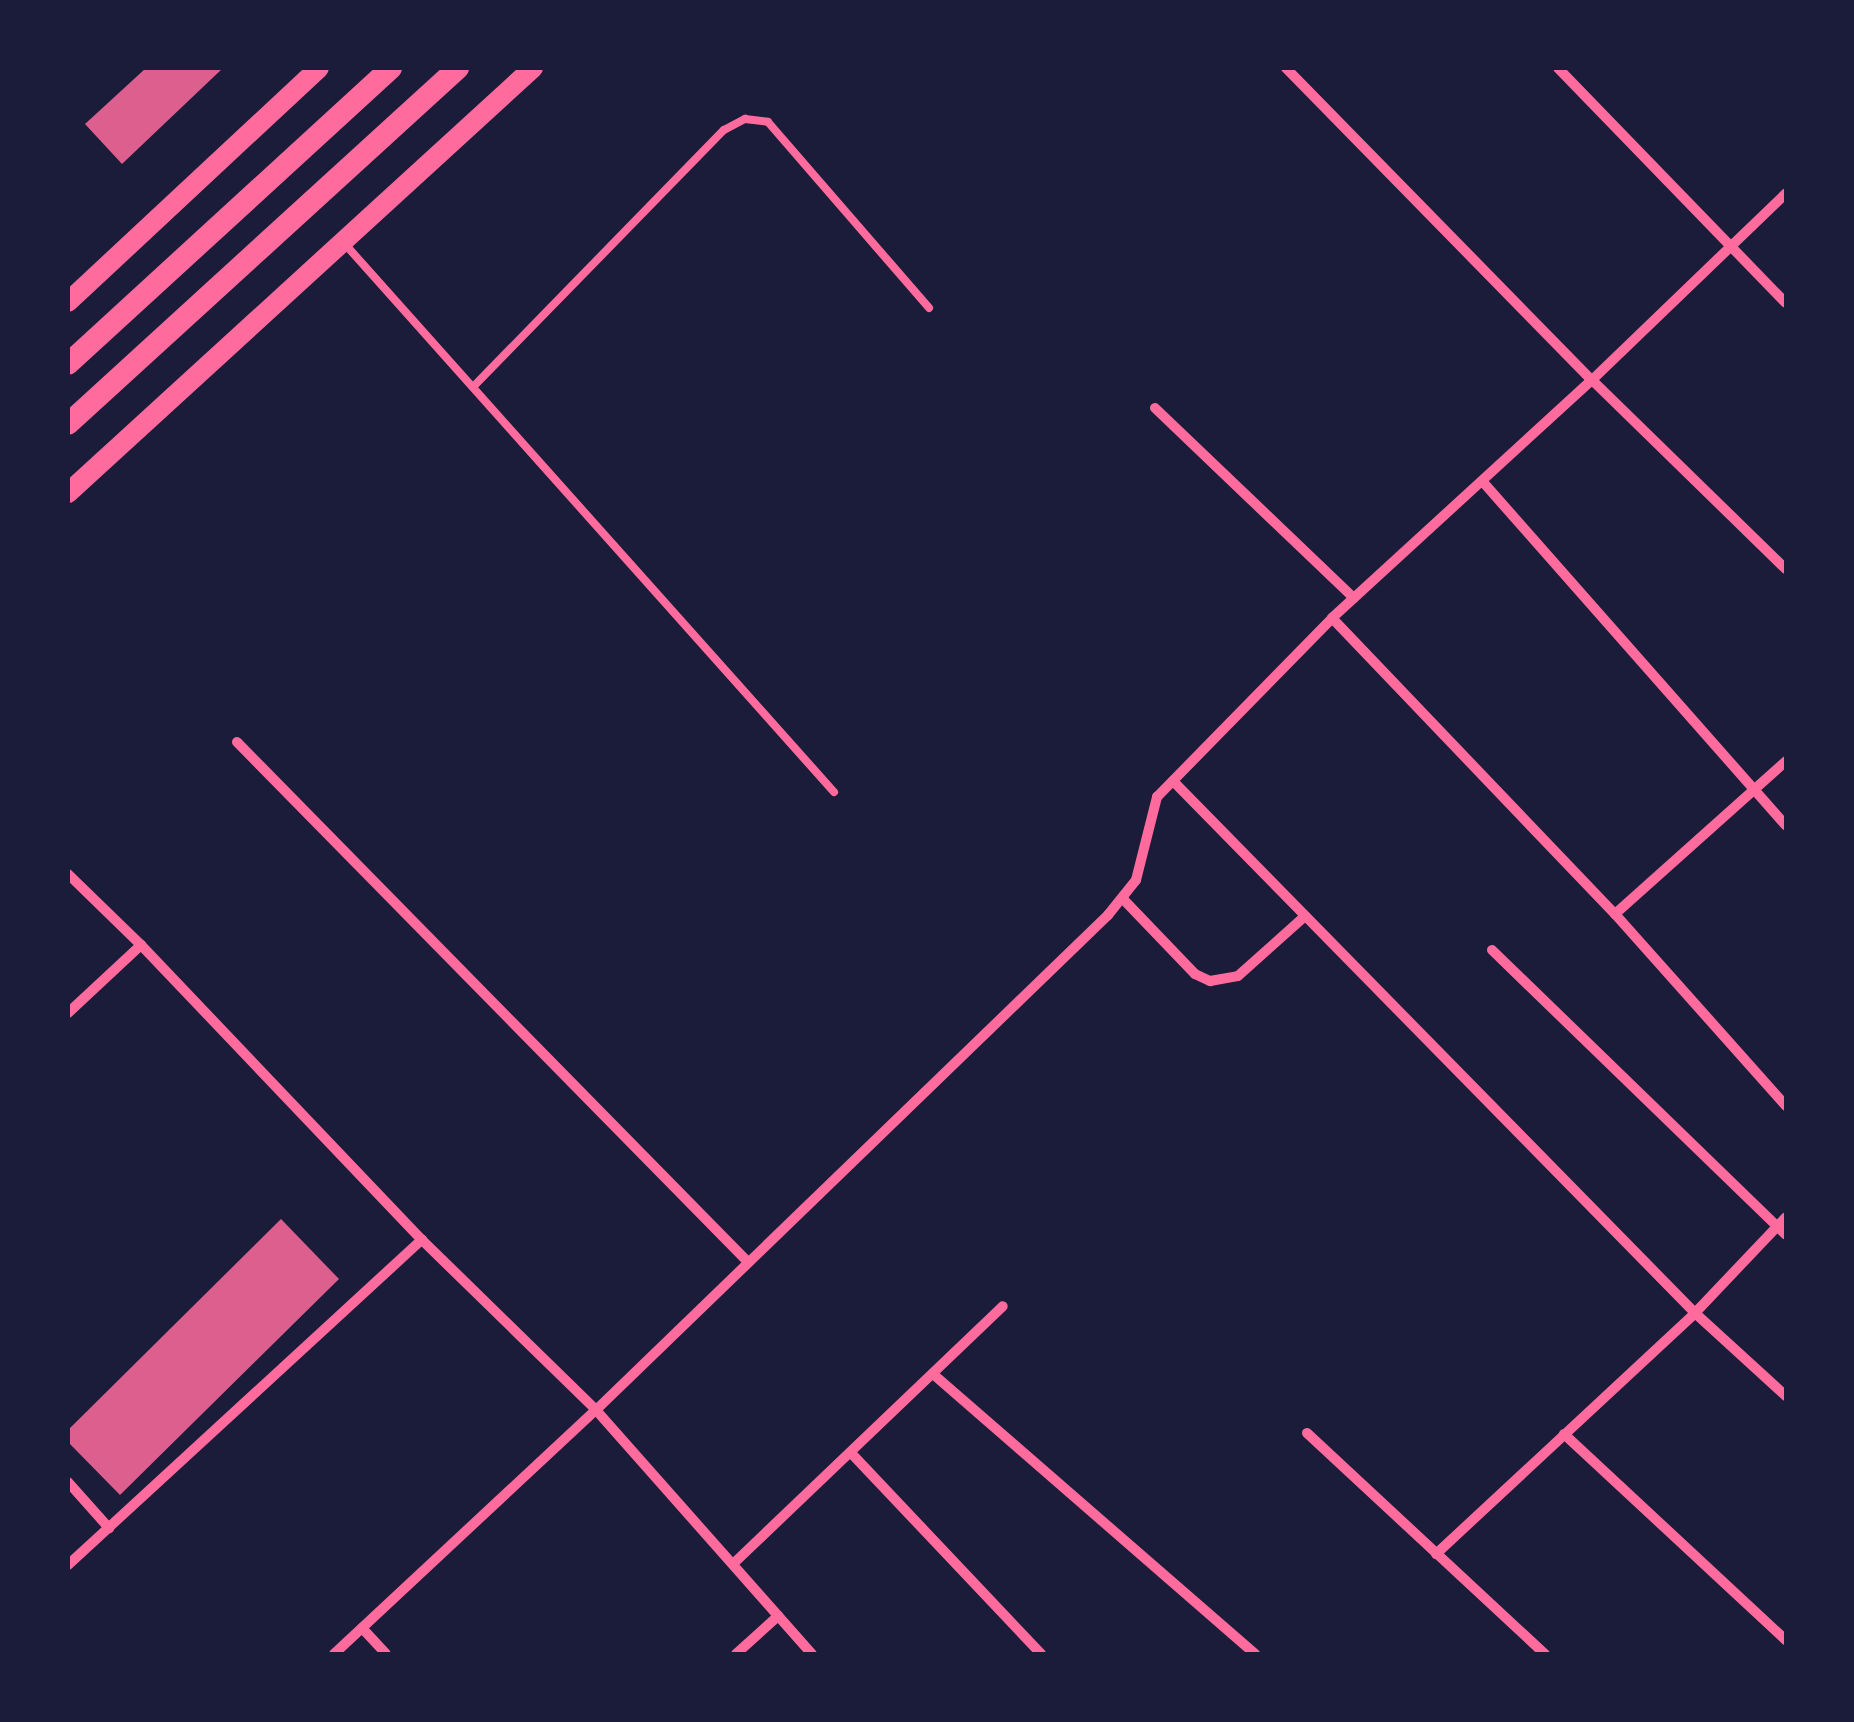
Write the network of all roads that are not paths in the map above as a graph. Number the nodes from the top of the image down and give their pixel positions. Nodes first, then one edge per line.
1 (318, 68) edge
2 (391, 68) edge
3 (458, 68) edge
4 (533, 68) edge
5 (1286, 68) edge
6 (1558, 68) edge
7 (1786, 192) edge
8 (344, 243) junction
9 (1732, 248) junction
10 (68, 302) edge
11 (1786, 304) edge
12 (929, 308) dead end
13 (68, 364) edge
14 (1592, 380) junction
15 (473, 387) junction
16 (1155, 408) dead end
17 (68, 424) edge
18 (1483, 482) junction
19 (68, 493) edge
20 (1786, 570) edge
21 (1354, 598) junction
22 (1332, 618) junction
23 (237, 742) dead end
24 (1786, 761) edge
25 (1173, 781) junction
26 (1753, 790) junction
27 (834, 792) dead end
28 (1786, 826) edge
29 (68, 874) edge
30 (1123, 900) junction
31 (1615, 914) junction
32 (1305, 916) junction
33 (141, 945) junction
34 (1492, 950) dead end
35 (68, 1014) edge
36 (1786, 1106) edge
37 (1786, 1217) edge
38 (1777, 1226) junction
39 (1786, 1236) edge
40 (422, 1240) junction
41 (748, 1262) junction
42 (1003, 1306) dead end
43 (1695, 1313) junction
44 (933, 1374) junction
45 (1786, 1396) edge
46 (596, 1410) junction
47 (1308, 1433) dead end
48 (1564, 1434) junction
49 (852, 1454) junction
50 (68, 1482) edge
51 (109, 1528) junction
52 (1436, 1554) junction
53 (733, 1564) junction
54 (68, 1565) edge
55 (778, 1616) junction
56 (362, 1628) junction
57 (1786, 1640) edge
58 (334, 1654) edge
59 (386, 1654) edge
60 (736, 1654) edge
61 (812, 1654) edge
62 (1041, 1654) edge
63 (1255, 1654) edge
64 (1545, 1654) edge

1 - 10 main road
2 - 13 main road
3 - 17 main road
4 - 8 main road
5 - 14 street
6 - 9 street
7 - 9 street
8 - 15 lane
8 - 19 main road
9 - 11 street
9 - 14 street
12 - 15 lane
14 - 18 street
14 - 20 street
15 - 27 lane
16 - 21 street
18 - 21 street
18 - 26 street
21 - 22 street
22 - 25 street
22 - 31 street
23 - 41 street
24 - 26 street
25 - 30 street
25 - 32 street
26 - 28 street
26 - 31 street
29 - 33 street
30 - 32 street
30 - 41 street
31 - 36 street
32 - 43 street
33 - 35 street
33 - 40 street
34 - 38 street
37 - 38 street
38 - 39 street
38 - 43 street
40 - 46 street
40 - 51 street
41 - 46 street
42 - 44 street
43 - 45 street
43 - 48 street
44 - 49 street
44 - 63 street
46 - 53 street
46 - 56 street
47 - 52 street
48 - 52 street
48 - 57 street
49 - 53 street
49 - 62 street
50 - 51 street
51 - 54 street
52 - 64 street
53 - 55 street
55 - 60 street
55 - 61 street
56 - 58 street
56 - 59 street

